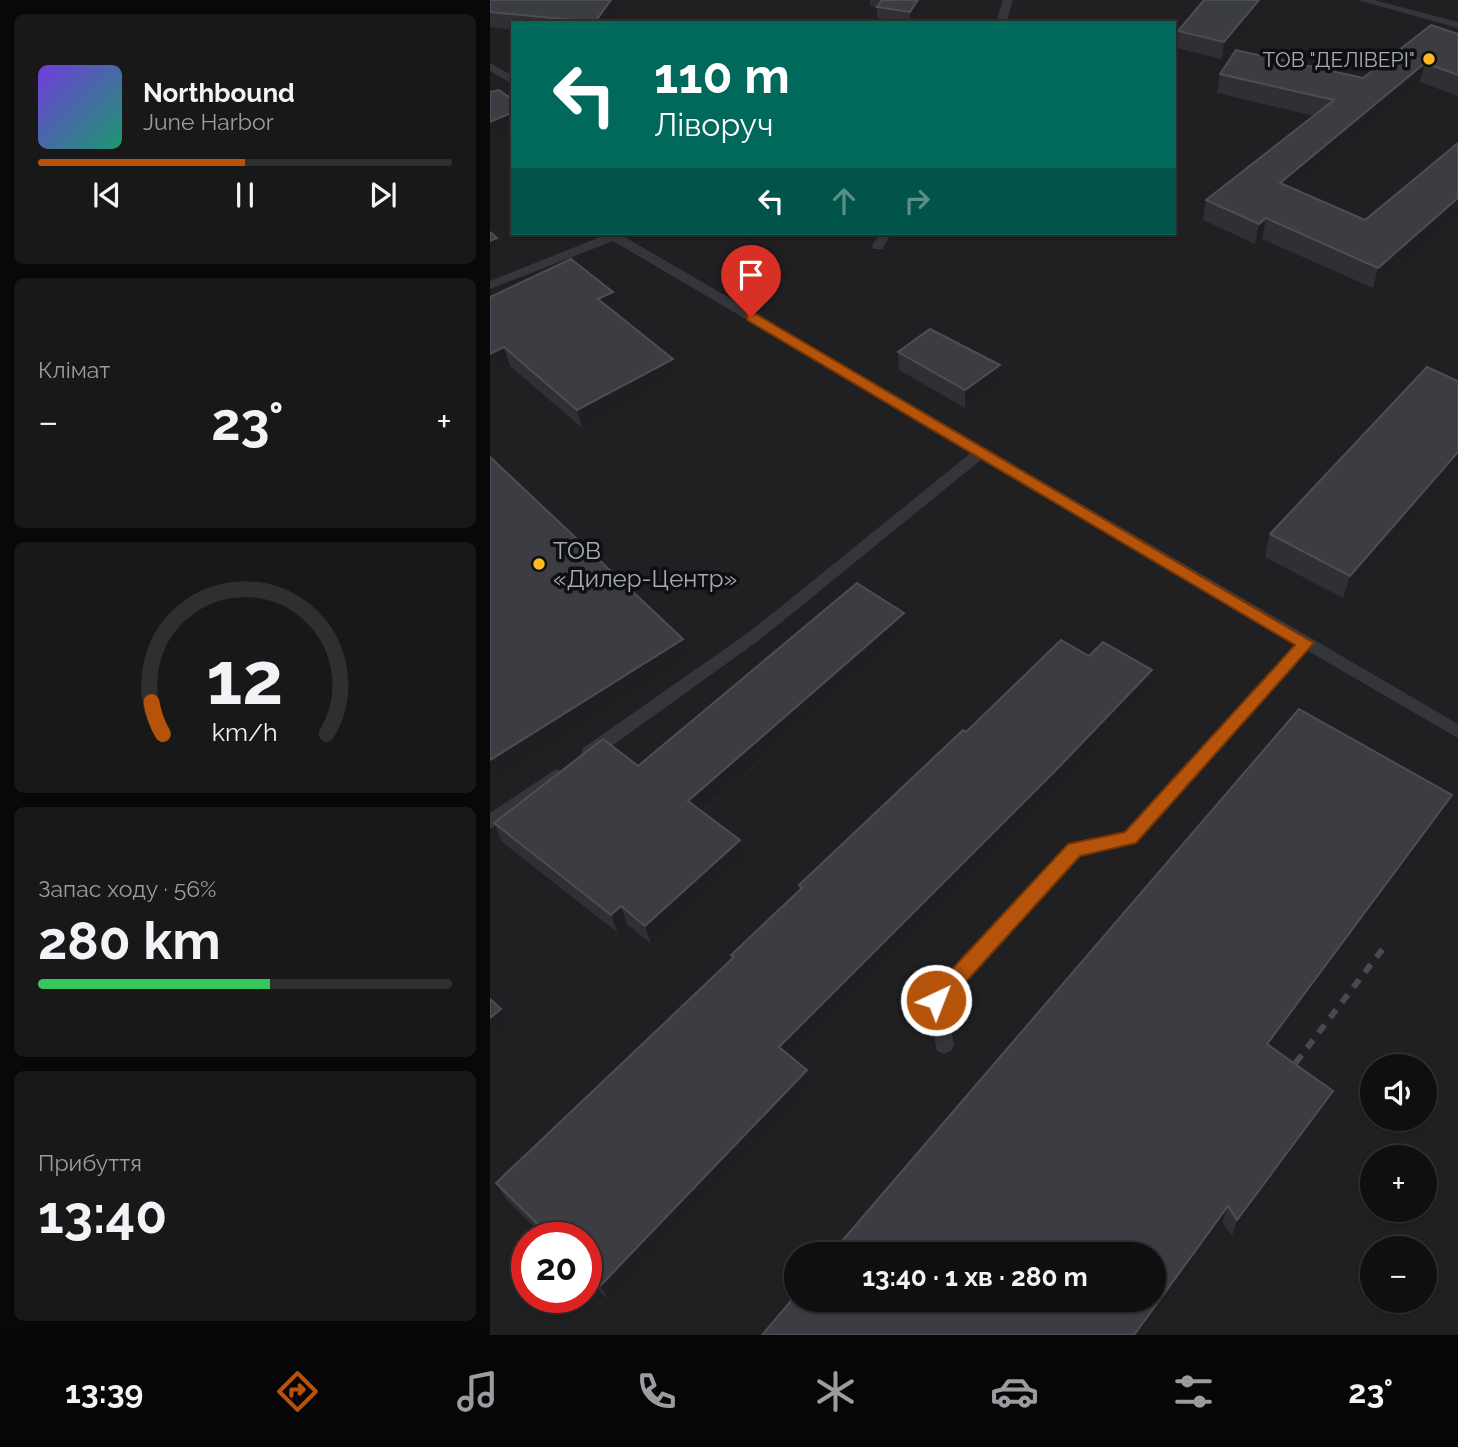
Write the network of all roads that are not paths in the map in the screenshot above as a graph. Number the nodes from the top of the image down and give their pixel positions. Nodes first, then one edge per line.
1 (1008, 0) edge
2 (1363, 0) edge
3 (1002, 21) edge
4 (1458, 25) edge
5 (490, 66) edge
6 (511, 80) edge
7 (511, 97) edge
8 (490, 105) edge
9 (885, 235) edge
10 (878, 246) dead end
11 (490, 285) edge
12 (981, 452) junction
13 (1306, 643) junction
14 (1458, 732) edge
15 (490, 822) edge
16 (944, 1045) dead end

1 - 3 lane
2 - 4 lane
5 - 6 lane
7 - 8 lane
9 - 10 lane
11 - 12 lane
12 - 13 lane
12 - 15 lane
13 - 14 lane
13 - 16 lane

